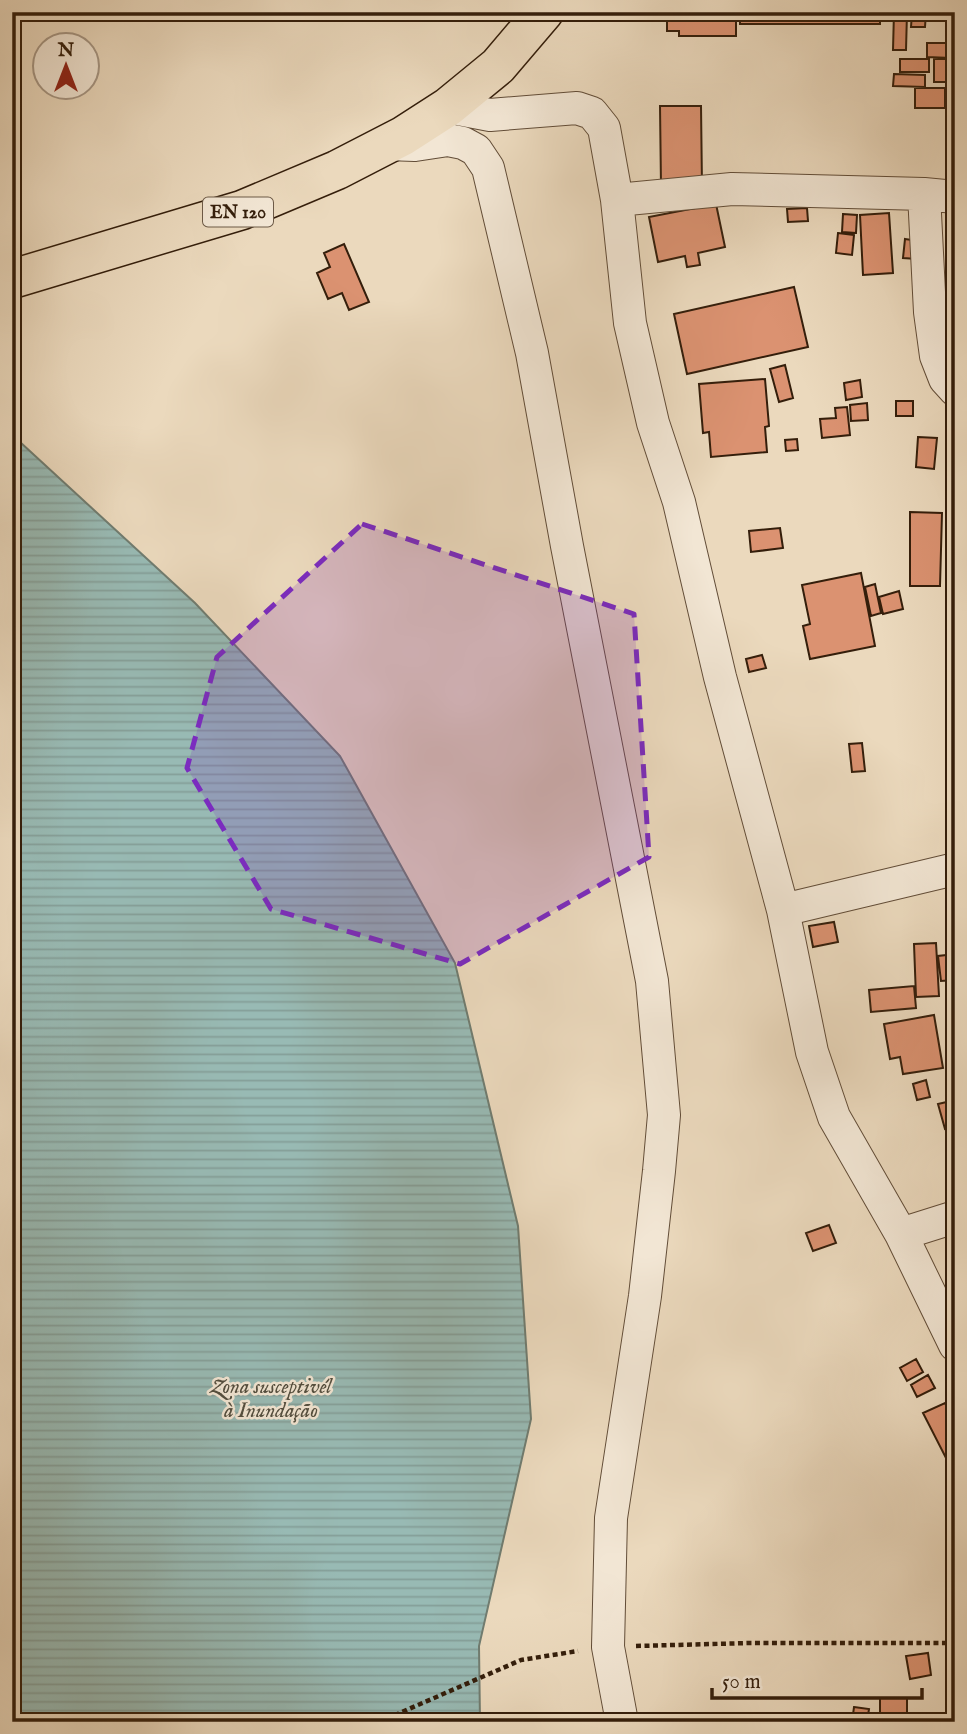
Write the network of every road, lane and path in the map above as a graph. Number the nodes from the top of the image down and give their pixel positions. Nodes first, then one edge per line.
1 (544, 12) edge
2 (449, 107) junction
3 (386, 144) junction
4 (924, 194) junction
5 (955, 197) edge
6 (617, 200) junction
7 (12, 279) edge
8 (955, 390) edge
9 (955, 869) edge
10 (783, 910) junction
11 (955, 1217) edge
12 (901, 1234) junction
13 (955, 1345) edge
14 (955, 1643) edge
15 (608, 1647) junction
16 (379, 1722) edge
17 (622, 1722) edge

1 - 2 main road, EN 120
2 - 3 main road, EN 120
2 - 6 street
3 - 7 main road, EN 120
3 - 15 street
4 - 5 street
4 - 6 street
4 - 8 street
6 - 10 street
9 - 10 street
10 - 12 street
11 - 12 street
12 - 13 street
14 - 15 path
15 - 16 path
15 - 17 street

